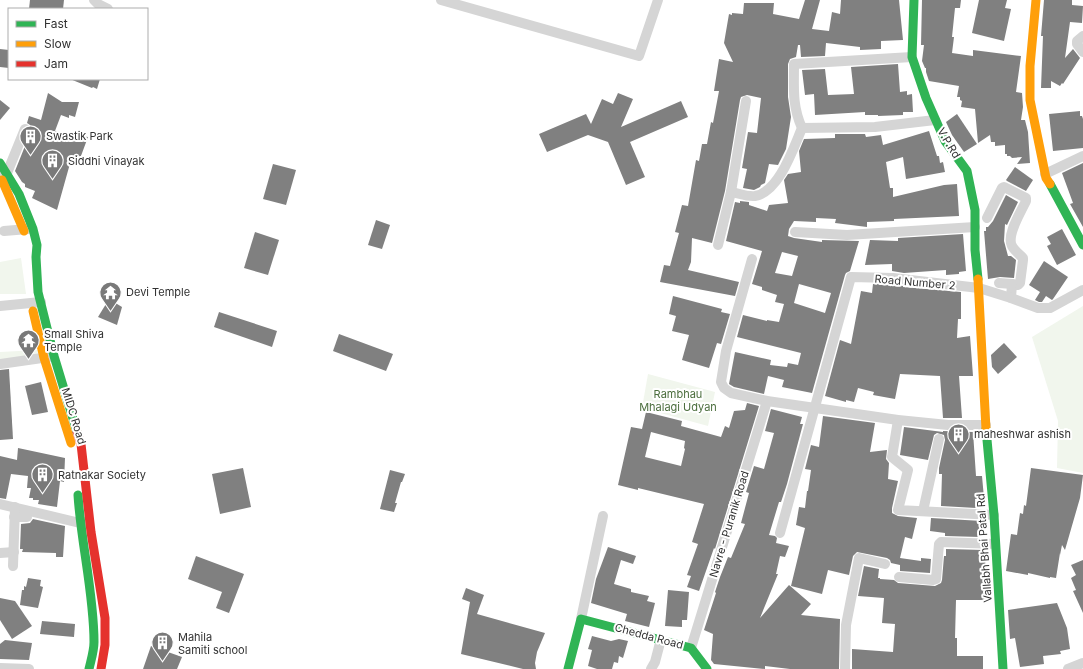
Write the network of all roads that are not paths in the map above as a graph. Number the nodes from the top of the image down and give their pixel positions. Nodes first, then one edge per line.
1 (94, 0) edge
2 (441, 0) edge
3 (658, 0) edge
4 (914, 0) edge
5 (1036, 0) edge
6 (106, 8) edge
7 (1083, 36) edge
8 (1083, 52) edge
9 (912, 56) junction
10 (746, 101) dead end
11 (935, 120) junction
12 (802, 128) junction
13 (24, 129) dead end
14 (1083, 156) edge
15 (0, 163) edge
16 (1045, 174) junction
17 (2, 175) edge
18 (730, 192) junction
19 (975, 222) junction
20 (29, 229) junction
21 (4, 230) dead end
22 (795, 232) dead end
23 (718, 245) dead end
24 (1083, 245) edge
25 (752, 259) dead end
26 (999, 283) dead end
27 (1012, 284) junction
28 (979, 288) junction
29 (1083, 290) edge
30 (1011, 298) junction
31 (36, 303) junction
32 (0, 306) edge
33 (49, 357) junction
34 (0, 364) edge
35 (767, 401) junction
36 (815, 407) junction
37 (898, 420) junction
38 (986, 425) junction
39 (939, 439) dead end
40 (81, 444) junction
41 (71, 445) junction
42 (82, 487) junction
43 (0, 504) edge
44 (923, 511) junction
45 (15, 512) junction
46 (994, 515) junction
47 (603, 516) dead end
48 (28, 517) dead end
49 (85, 522) junction
50 (780, 533) dead end
51 (995, 544) junction
52 (14, 552) junction
53 (0, 553) edge
54 (885, 564) dead end
55 (13, 566) dead end
56 (86, 571) junction
57 (98, 571) junction
58 (899, 576) dead end
59 (91, 612) junction
60 (104, 612) junction
61 (582, 619) junction
62 (661, 640) junction
63 (94, 644) junction
64 (105, 645) junction
65 (691, 648) junction
66 (1083, 664) edge
67 (0, 668) edge
68 (29, 669) edge
69 (89, 669) edge
70 (101, 669) edge
71 (568, 669) edge
72 (651, 669) edge
73 (707, 669) edge
74 (845, 669) edge
75 (1003, 669) edge
76 (1071, 669) edge

1 - 6 street
2 - 3 street
4 - 9 street, V.P.Rd
5 - 16 street
7 - 8 street
9 - 11 street, V.P.Rd
9 - 12 street
10 - 18 street
11 - 12 street
11 - 19 street, V.P.Rd
12 - 18 street
13 - 17 street
14 - 16 street
15 - 17 street, MIDC Road
16 - 24 street
17 - 20 street, MIDC Road
18 - 23 street
19 - 22 street
19 - 27 street
19 - 28 street, V.P.Rd
20 - 21 street
20 - 31 street, MIDC Road
20 - 31 street
25 - 35 street
26 - 27 street
27 - 30 street
28 - 30 street
28 - 36 street, Road Number 2
28 - 38 street, V.P.Rd
29 - 30 street
31 - 32 street
31 - 33 street, MIDC Road
33 - 34 street
33 - 40 street
33 - 41 street, MIDC Road
35 - 36 street
35 - 65 street, Navre - Puranik Road
36 - 37 street
36 - 50 street
37 - 38 street
37 - 44 street
38 - 46 street, Vallabh Bhai Patal Rd
39 - 44 street
40 - 41 street
40 - 42 street
41 - 42 street, MIDC Road
42 - 49 street, MIDC Road
43 - 45 street
44 - 46 street
45 - 48 street
45 - 49 street
45 - 52 street
46 - 51 street, Vallabh Bhai Patal Rd
47 - 61 street
49 - 56 street, MIDC Road
49 - 57 street
51 - 58 street
51 - 75 street, Vallabh Bhai Patal Rd
52 - 53 street
52 - 55 street
54 - 74 street
56 - 57 street
56 - 59 street, MIDC Road
57 - 60 street
59 - 60 street
59 - 63 street, MIDC Road
60 - 64 street
61 - 62 street, Chedda Road
61 - 71 street
62 - 65 street, Chedda Road
62 - 72 street
63 - 64 street
63 - 69 street, MIDC Road
64 - 70 street
65 - 73 street, Chedda Road
66 - 76 street
67 - 68 street

